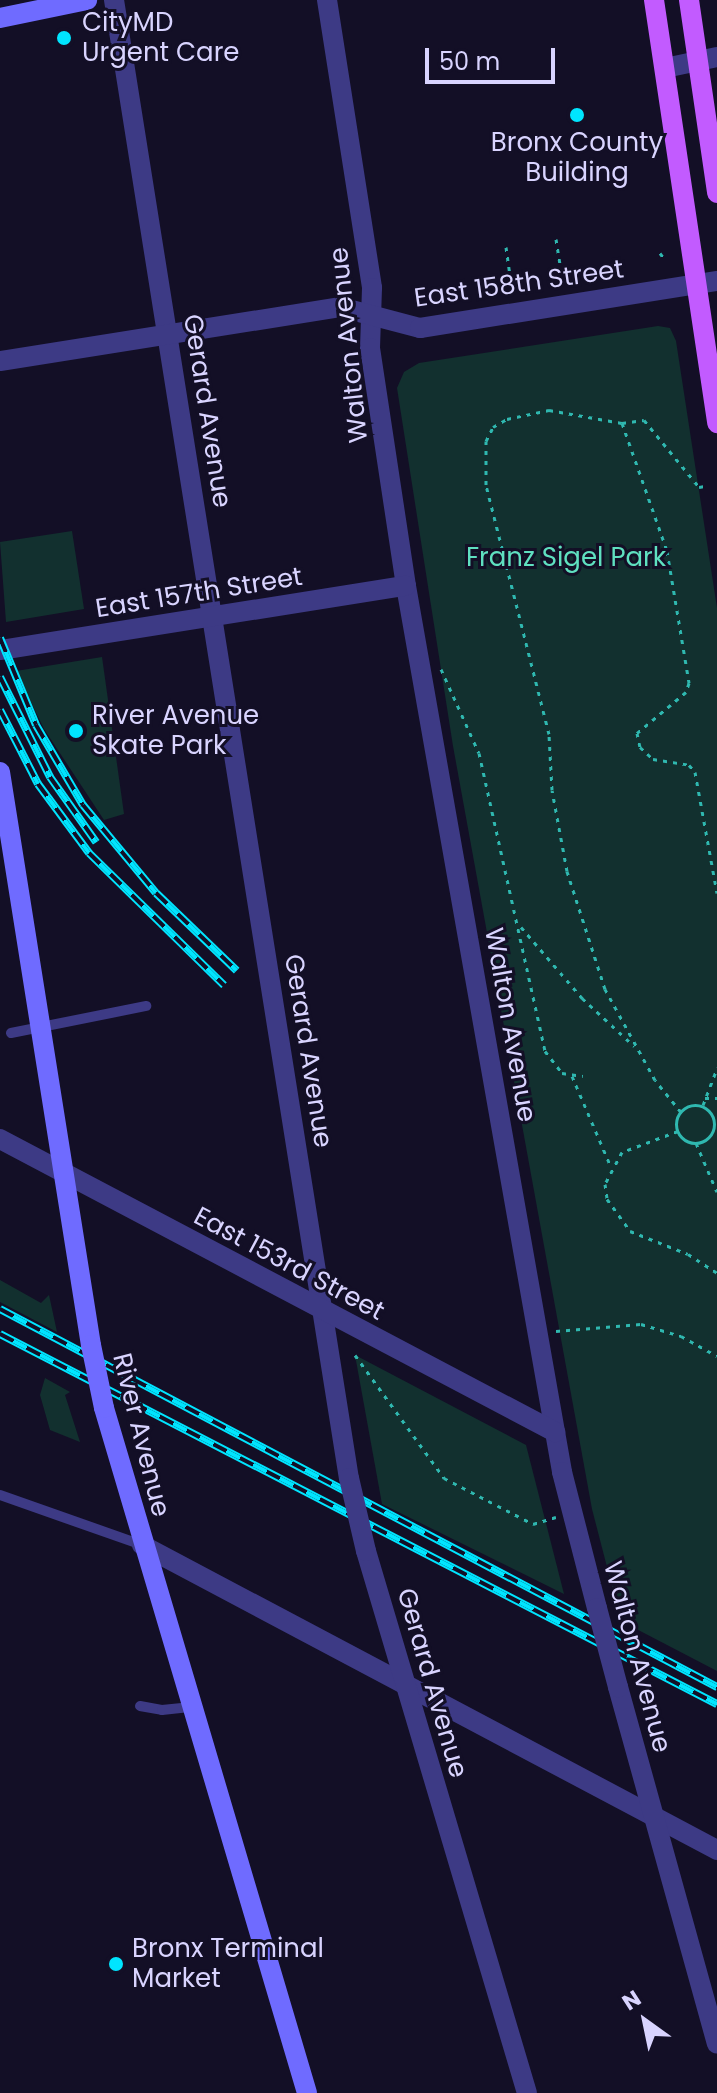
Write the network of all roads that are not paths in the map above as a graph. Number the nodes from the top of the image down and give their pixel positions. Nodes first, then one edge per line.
1 (87, 0) edge
2 (114, 0) edge
3 (327, 0) edge
4 (654, 0) edge
5 (689, 0) edge
6 (0, 18) edge
7 (708, 59) edge
8 (665, 68) junction
9 (717, 193) edge
10 (717, 281) edge
11 (696, 284) junction
12 (371, 314) junction
13 (169, 333) junction
14 (0, 361) edge
15 (717, 423) edge
16 (406, 586) junction
17 (213, 616) junction
18 (0, 650) edge
19 (0, 772) edge
20 (146, 1006) dead end
21 (41, 1028) junction
22 (11, 1033) dead end
23 (0, 1139) edge
24 (61, 1174) junction
25 (324, 1312) junction
26 (555, 1432) junction
27 (0, 1495) edge
28 (142, 1545) junction
29 (404, 1683) junction
30 (140, 1706) dead end
31 (192, 1707) junction
32 (653, 1816) junction
33 (717, 1850) edge
34 (717, 2044) edge
35 (307, 2093) edge
36 (527, 2093) edge

1 - 6 main road
2 - 13 street, Gerard Avenue
3 - 12 street, Walton Avenue
4 - 8 main road
5 - 7 main road
7 - 8 street
7 - 9 main road
8 - 11 main road
10 - 11 street, East 158th Street
11 - 12 street, East 158th Street
11 - 15 main road
12 - 13 street, East 158th Street
12 - 16 street, Walton Avenue
13 - 14 street, East 158th Street
13 - 17 street, Gerard Avenue
16 - 17 street, East 157th Street
16 - 26 street, Walton Avenue
17 - 18 street, East 157th Street
17 - 25 street, Gerard Avenue
19 - 21 main road, River Avenue
20 - 21 lane
21 - 22 lane
21 - 24 main road, River Avenue
23 - 24 street, East 153rd Street
24 - 25 street, East 153rd Street
24 - 28 main road, River Avenue, bridge
25 - 26 street, East 153rd Street
25 - 29 street, Gerard Avenue, bridge
26 - 32 street, Walton Avenue, bridge
27 - 28 lane
28 - 29 street
28 - 31 main road, River Avenue
29 - 32 street
29 - 36 street, Gerard Avenue
30 - 31 lane
31 - 35 main road, River Avenue
32 - 33 street
32 - 34 street, Walton Avenue

